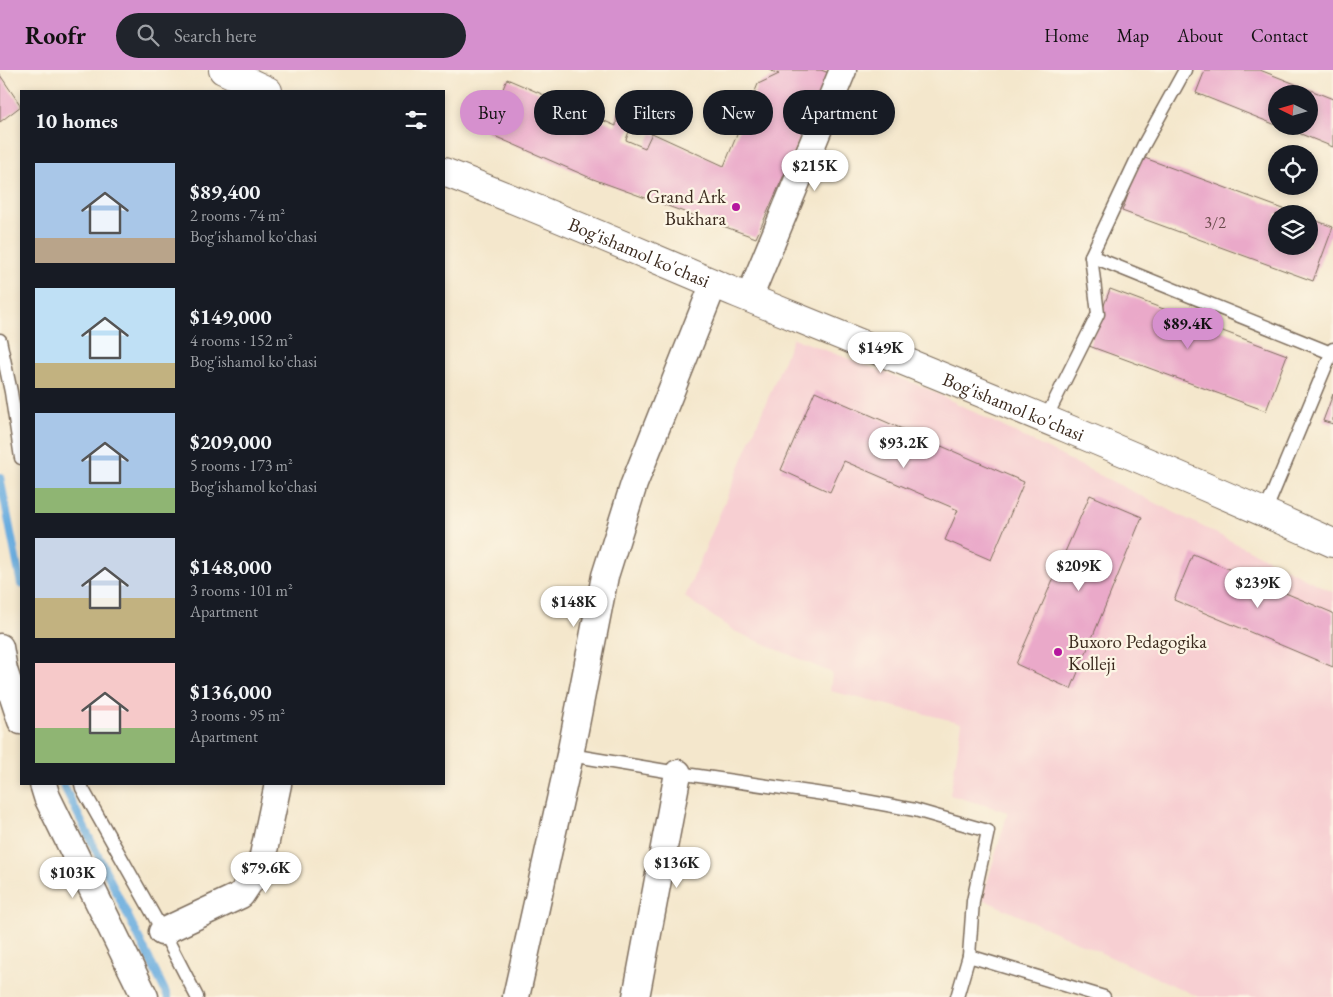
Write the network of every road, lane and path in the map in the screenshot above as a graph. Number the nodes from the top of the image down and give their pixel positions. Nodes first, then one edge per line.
1 (222, 70) edge
2 (843, 70) edge
3 (1185, 70) edge
4 (266, 90) edge
5 (445, 172) edge
6 (1091, 256) junction
7 (714, 283) junction
8 (749, 298) junction
9 (0, 340) edge
10 (1332, 351) edge
11 (1046, 418) junction
12 (20, 451) edge
13 (1265, 512) junction
14 (1333, 543) edge
15 (0, 647) edge
16 (20, 718) edge
17 (570, 755) junction
18 (678, 773) junction
19 (43, 785) edge
20 (81, 785) edge
21 (278, 785) edge
22 (162, 932) junction
23 (969, 956) junction
24 (145, 997) edge
25 (197, 997) edge
26 (516, 997) edge
27 (636, 997) edge
28 (957, 997) edge
29 (1104, 997) edge

1 - 4 street
2 - 8 street
3 - 6 lane
5 - 7 street, Bog'ishamol ko'chasi
6 - 10 lane
6 - 11 lane
7 - 8 street, Bog'ishamol ko'chasi
7 - 17 street
8 - 11 street, Bog'ishamol ko'chasi
9 - 12 lane
10 - 13 lane
11 - 13 street, Bog'ishamol ko'chasi
13 - 14 street, Bog'ishamol ko'chasi
15 - 16 street
17 - 18 lane
17 - 26 street
18 - 23 lane
18 - 27 street
19 - 24 street
20 - 22 lane
21 - 22 street
22 - 25 lane
23 - 28 lane
23 - 29 lane

